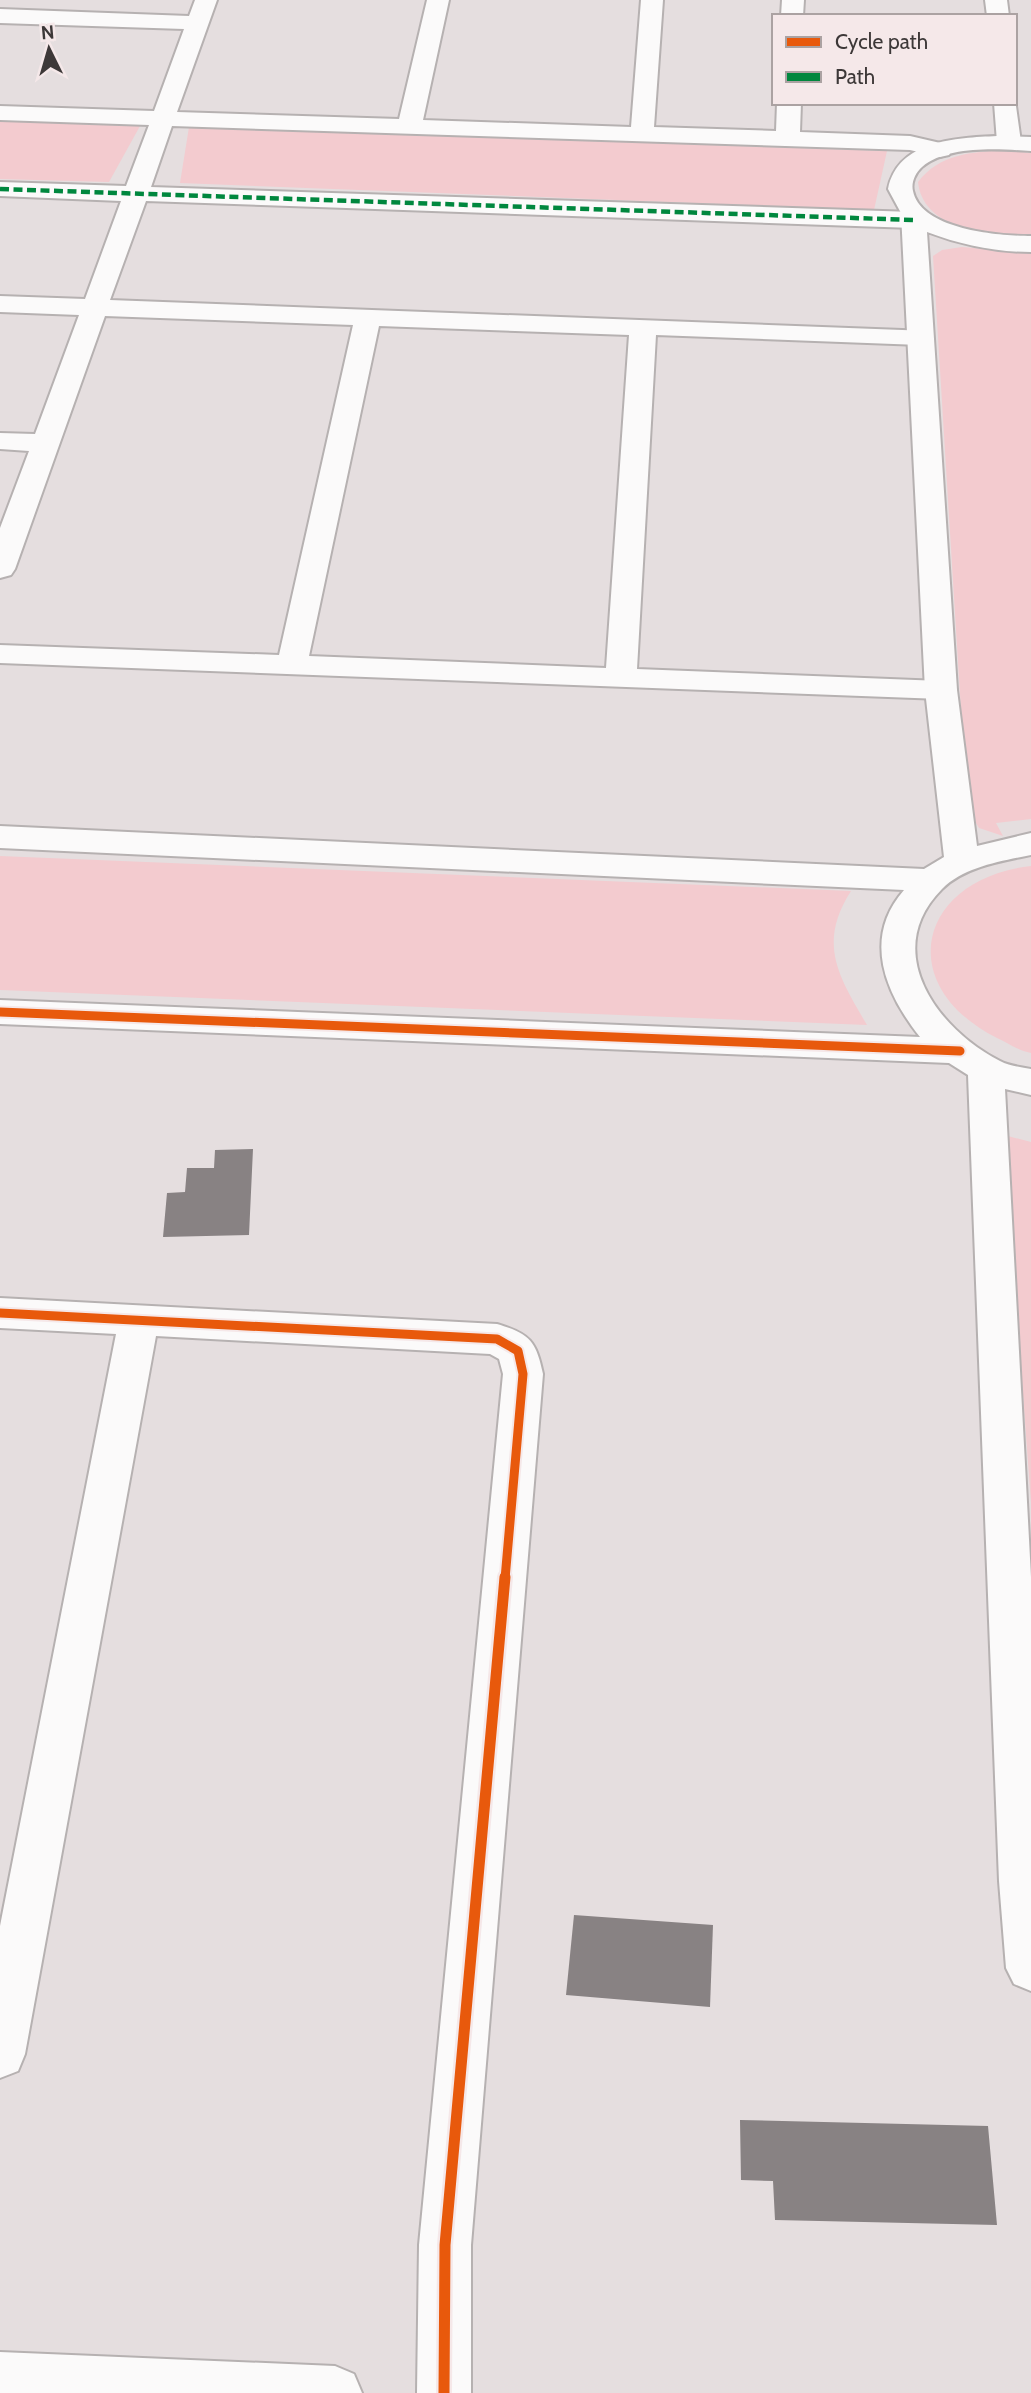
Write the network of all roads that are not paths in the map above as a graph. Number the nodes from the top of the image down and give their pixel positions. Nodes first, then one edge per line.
1 (438, 0) edge
2 (652, 0) edge
3 (3, 11) edge
4 (202, 11) edge
5 (789, 105) edge
6 (1007, 105) edge
7 (0, 113) edge
8 (161, 118) junction
9 (409, 127) junction
10 (642, 134) junction
11 (788, 139) junction
12 (1020, 143) edge
13 (940, 150) junction
14 (0, 189) edge
15 (134, 193) junction
16 (913, 216) junction
17 (1031, 244) edge
18 (0, 304) edge
19 (93, 307) junction
20 (368, 317) junction
21 (643, 327) junction
22 (920, 337) junction
23 (0, 441) edge
24 (45, 443) junction
25 (0, 569) edge
26 (0, 654) edge
27 (292, 665) junction
28 (621, 678) junction
29 (941, 690) junction
30 (0, 837) edge
31 (1031, 844) edge
32 (947, 872) junction
33 (0, 1012) edge
34 (973, 1060) junction
35 (1031, 1082) edge
36 (0, 1313) edge
37 (139, 1320) junction
38 (1031, 1968) edge
39 (0, 2054) edge
40 (0, 2379) edge
41 (335, 2393) edge
42 (444, 2393) edge

1 - 9 street
2 - 10 street
3 - 4 street
4 - 8 street
5 - 11 street
6 - 12 street
7 - 8 street
8 - 9 street
8 - 15 street
9 - 10 street
10 - 11 street
11 - 13 street
12 - 13 street
13 - 16 street
14 - 15 street
15 - 16 street
15 - 19 street
16 - 17 street
16 - 22 street
18 - 19 street
19 - 20 street
19 - 24 street
20 - 21 street
20 - 27 street
21 - 22 street
21 - 28 street
22 - 29 street
23 - 24 street
24 - 25 street
26 - 27 street
27 - 28 street
28 - 29 street
29 - 32 street
30 - 32 street
31 - 32 street
32 - 34 street
33 - 34 street
34 - 35 street
34 - 38 street
36 - 37 street
37 - 39 street
37 - 42 street
40 - 41 street

